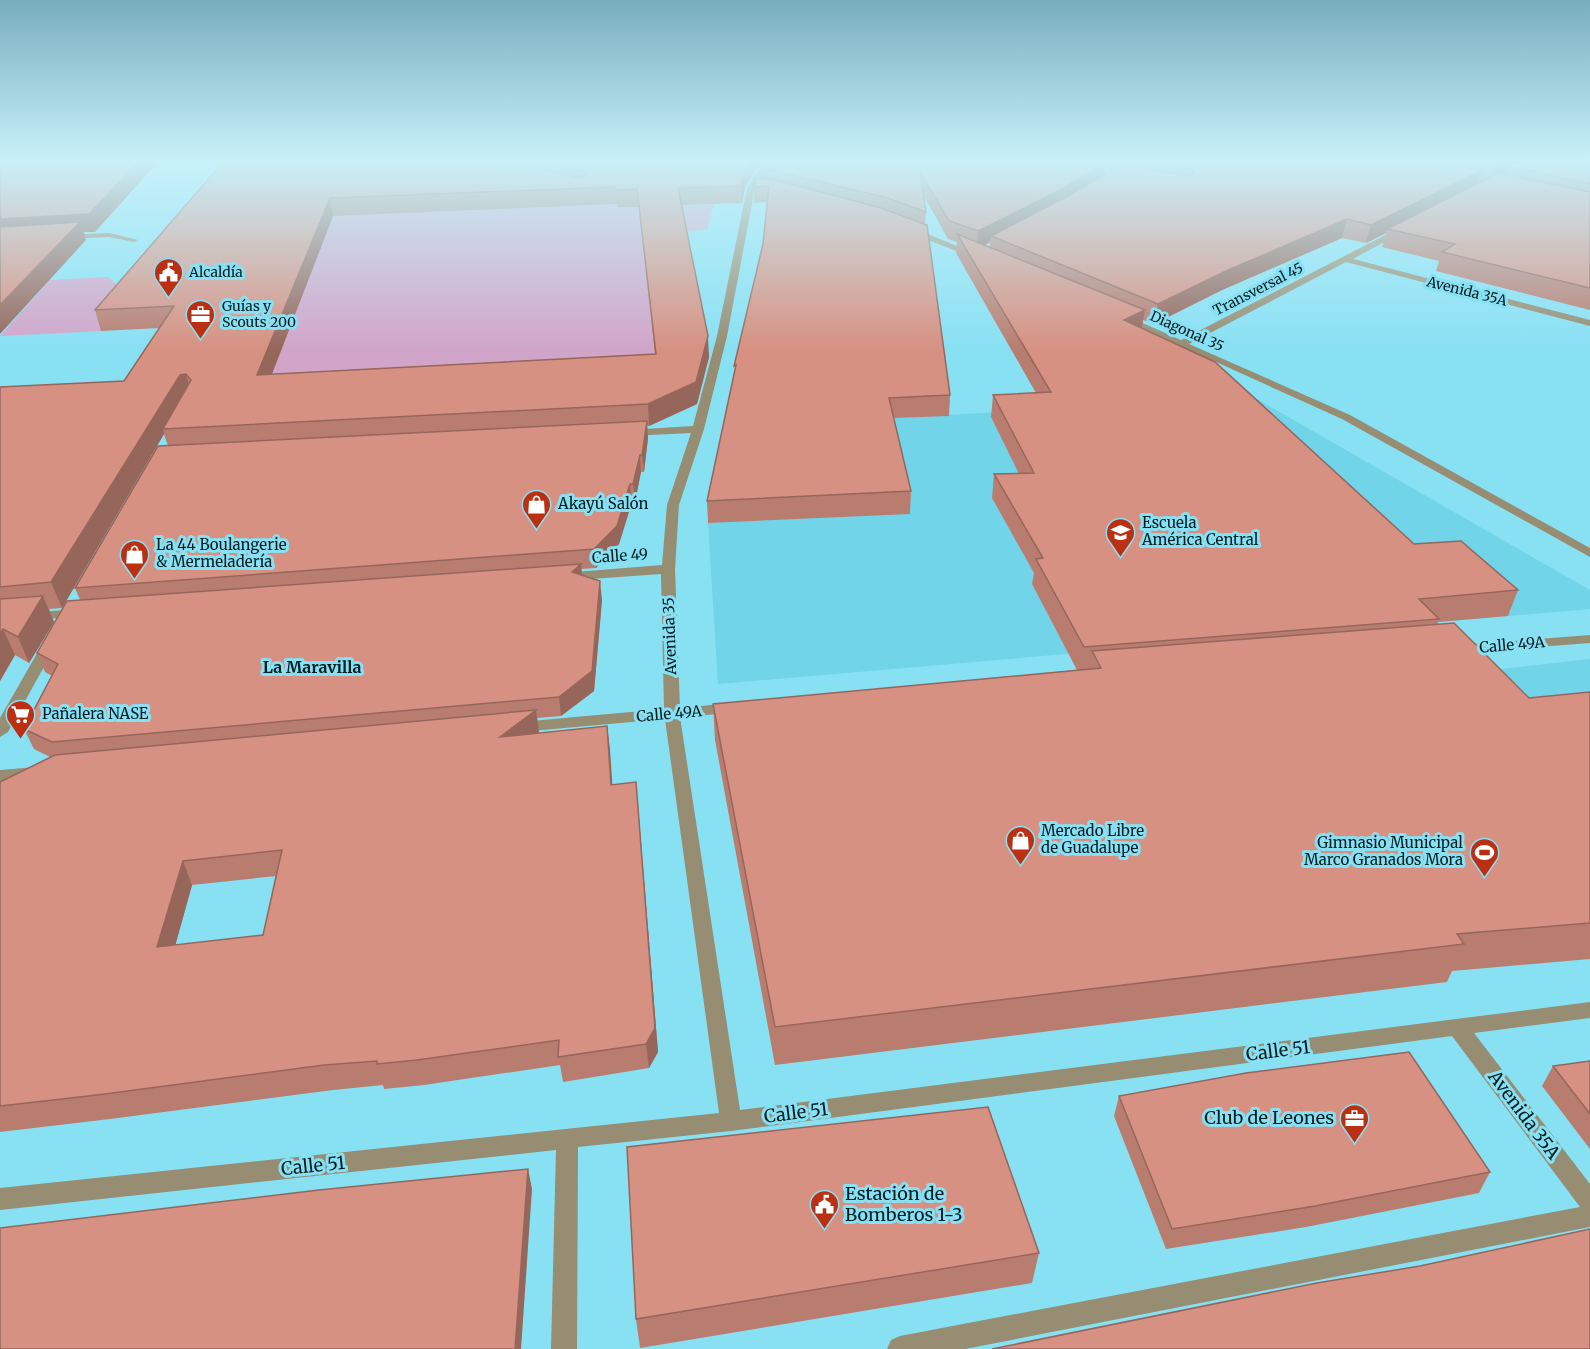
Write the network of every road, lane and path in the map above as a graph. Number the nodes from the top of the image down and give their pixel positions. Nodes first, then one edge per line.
1 (748, 224) edge
2 (904, 228) edge
3 (1407, 228) edge
4 (53, 238) edge
5 (134, 240) dead end
6 (983, 255) edge
7 (1344, 259) junction
8 (1118, 315) edge
9 (1590, 323) edge
10 (1183, 343) junction
11 (698, 429) junction
12 (616, 434) edge
13 (1590, 553) edge
14 (668, 569) junction
15 (550, 578) edge
16 (69, 609) junction
17 (90, 612) edge
18 (0, 619) edge
19 (1590, 639) edge
20 (1447, 650) edge
21 (743, 707) edge
22 (672, 713) junction
23 (507, 729) edge
24 (0, 732) edge
25 (47, 771) edge
26 (0, 776) edge
27 (1590, 1010) edge
28 (1458, 1028) junction
29 (732, 1121) junction
30 (567, 1138) junction
31 (0, 1199) edge
32 (1590, 1202) edge
33 (1590, 1216) edge
34 (564, 1349) edge
35 (900, 1349) edge

1 - 11 street, Avenida 35
2 - 6 street
3 - 7 street, Transversal 45
4 - 5 street
7 - 9 street, Avenida 35A
7 - 10 street, Transversal 45
8 - 10 street, Diagonal 35
10 - 13 street, Diagonal 35
11 - 12 street
11 - 14 street, Avenida 35
14 - 15 street, Calle 49
14 - 22 street, Avenida 35
16 - 17 street
16 - 18 street
16 - 24 street
19 - 20 street, Calle 49A
21 - 22 street, Calle 49A
22 - 23 street, Calle 49A
22 - 29 street, Avenida 35
25 - 26 street
27 - 28 street, Calle 51
28 - 29 street, Calle 51
28 - 32 street, Avenida 35A
29 - 30 street, Calle 51
30 - 31 street, Calle 51
30 - 34 street
33 - 35 street

